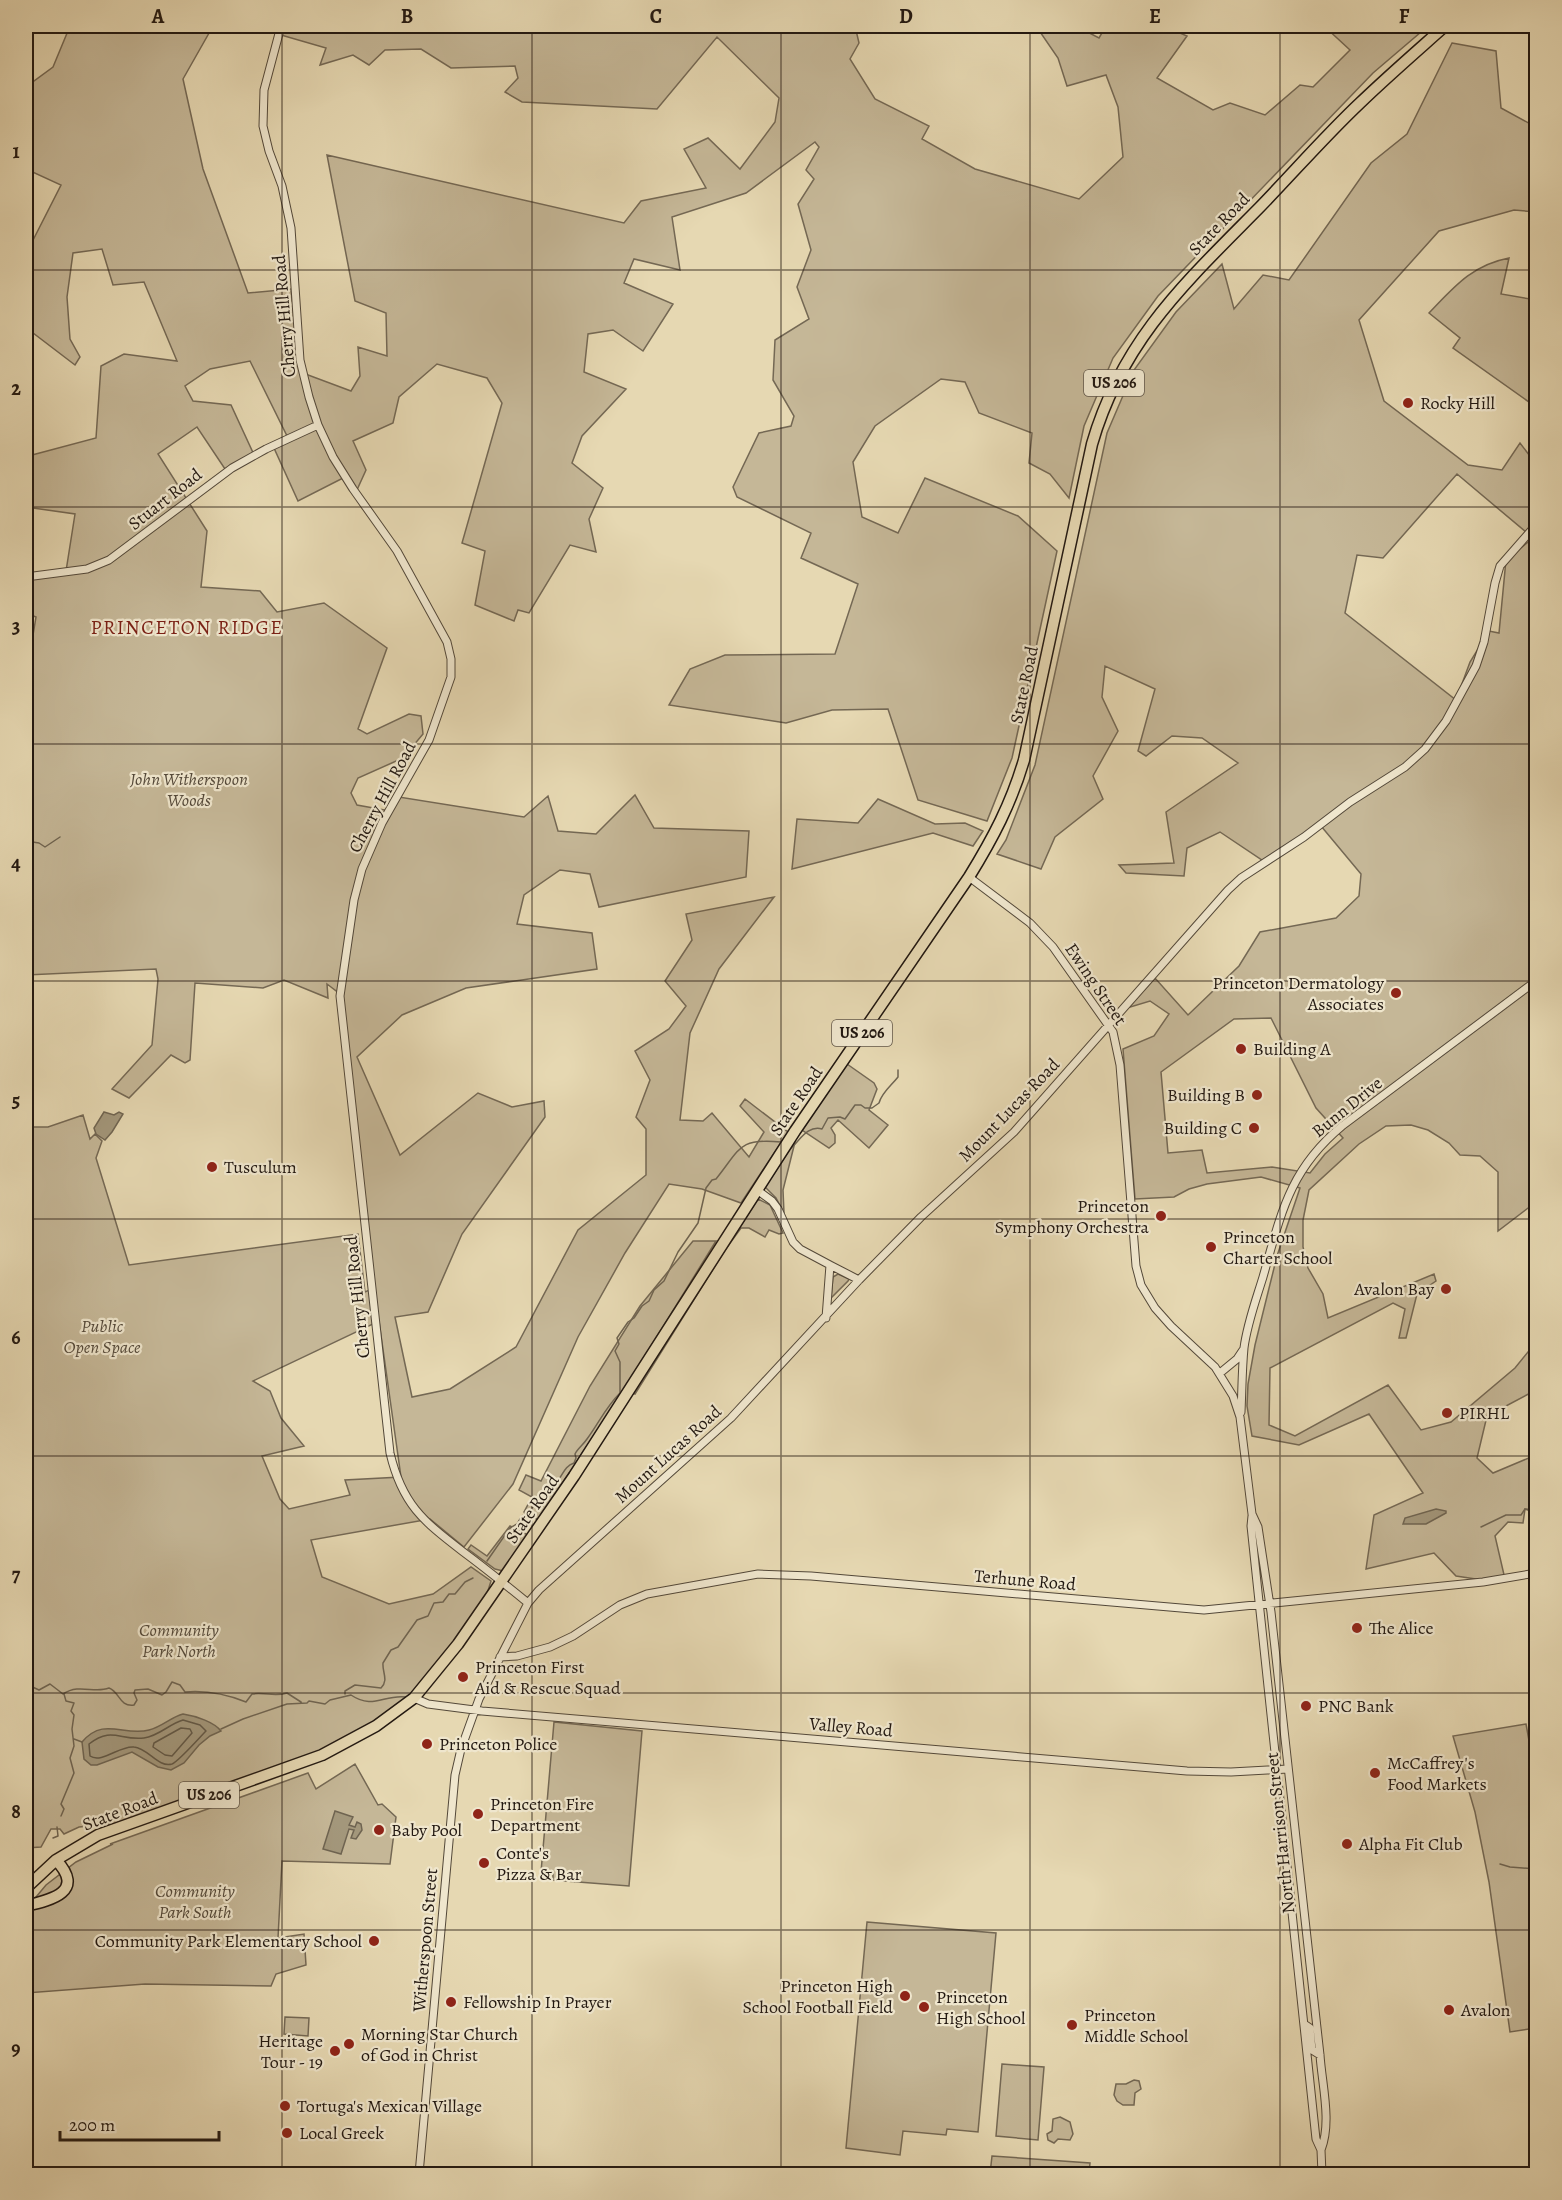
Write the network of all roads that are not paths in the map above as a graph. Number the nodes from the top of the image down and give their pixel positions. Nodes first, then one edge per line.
1 (282, 26) edge
2 (1445, 26) edge
3 (318, 425) junction
4 (1536, 525) edge
5 (26, 577) edge
6 (969, 877) junction
7 (1536, 981) edge
8 (1109, 1025) junction
9 (757, 1190) junction
10 (1134, 1253) joint
11 (830, 1265) junction
12 (859, 1280) junction
13 (826, 1318) junction
14 (1244, 1348) junction
15 (1220, 1373) junction
16 (1240, 1417) junction
17 (1252, 1514) junction
18 (1536, 1573) edge
19 (502, 1581) junction
20 (528, 1603) junction
21 (1270, 1605) junction
22 (1259, 1606) junction
23 (504, 1648) junction
24 (525, 1654) junction
25 (500, 1657) junction
26 (414, 1698) junction
27 (475, 1710) junction
28 (1288, 1769) junction
29 (1277, 1770) junction
30 (57, 1860) junction
31 (26, 1888) edge
32 (26, 1906) edge
33 (1312, 1989) junction
34 (1302, 2006) junction
35 (1304, 2024) junction
36 (1320, 2055) junction
37 (1322, 2078) junction
38 (1310, 2085) junction
39 (1321, 2150) junction
40 (419, 2175) edge
41 (1322, 2175) edge

1 - 3 street, Cherry Hill Road
2 - 6 highway, State Road / US 206
3 - 5 street, Stuart Road
3 - 19 street, Cherry Hill Road
4 - 8 street, Mount Lucas Road
6 - 8 street, Ewing Street
6 - 9 highway, State Road / US 206
7 - 14 street, Bunn Drive
8 - 10 street, Ewing Street
8 - 12 street, Mount Lucas Road
9 - 11 street
9 - 19 highway, State Road / US 206
10 - 15 street, North Harrison Street
11 - 12 street
11 - 13 street
12 - 13 street, Mount Lucas Road
13 - 20 street, Mount Lucas Road
14 - 15 street, Bunn Drive
14 - 16 street, Bunn Drive
15 - 16 street, North Harrison Street
16 - 17 street, North Harrison Street
17 - 21 street, North Harrison Street
17 - 22 street, North Harrison Street
18 - 21 street, Terhune Road
19 - 20 street, Cherry Hill Road
19 - 26 highway, State Road / US 206
20 - 23 street, Mount Lucas Road
21 - 22 street, Terhune Road
21 - 28 street, North Harrison Street
22 - 24 street, Terhune Road
22 - 29 street, North Harrison Street
23 - 24 street
23 - 25 street, Mount Lucas Road
24 - 25 street, Terhune Road
25 - 27 street, Mount Lucas Road
26 - 27 street, Valley Road
26 - 30 highway, State Road / US 206
27 - 29 street, Valley Road
27 - 40 street, Witherspoon Street
28 - 29 street, Valley Road
28 - 33 street, North Harrison Street
29 - 34 street, North Harrison Street
30 - 31 highway, State Road / US 206
30 - 32 highway
33 - 34 street
33 - 36 street, North Harrison Street
34 - 35 street, North Harrison Street
35 - 36 street
35 - 38 street, North Harrison Street
36 - 37 street, North Harrison Street
37 - 38 street
37 - 39 street, North Harrison Street
38 - 39 street, North Harrison Street
39 - 41 street, North Harrison Street

